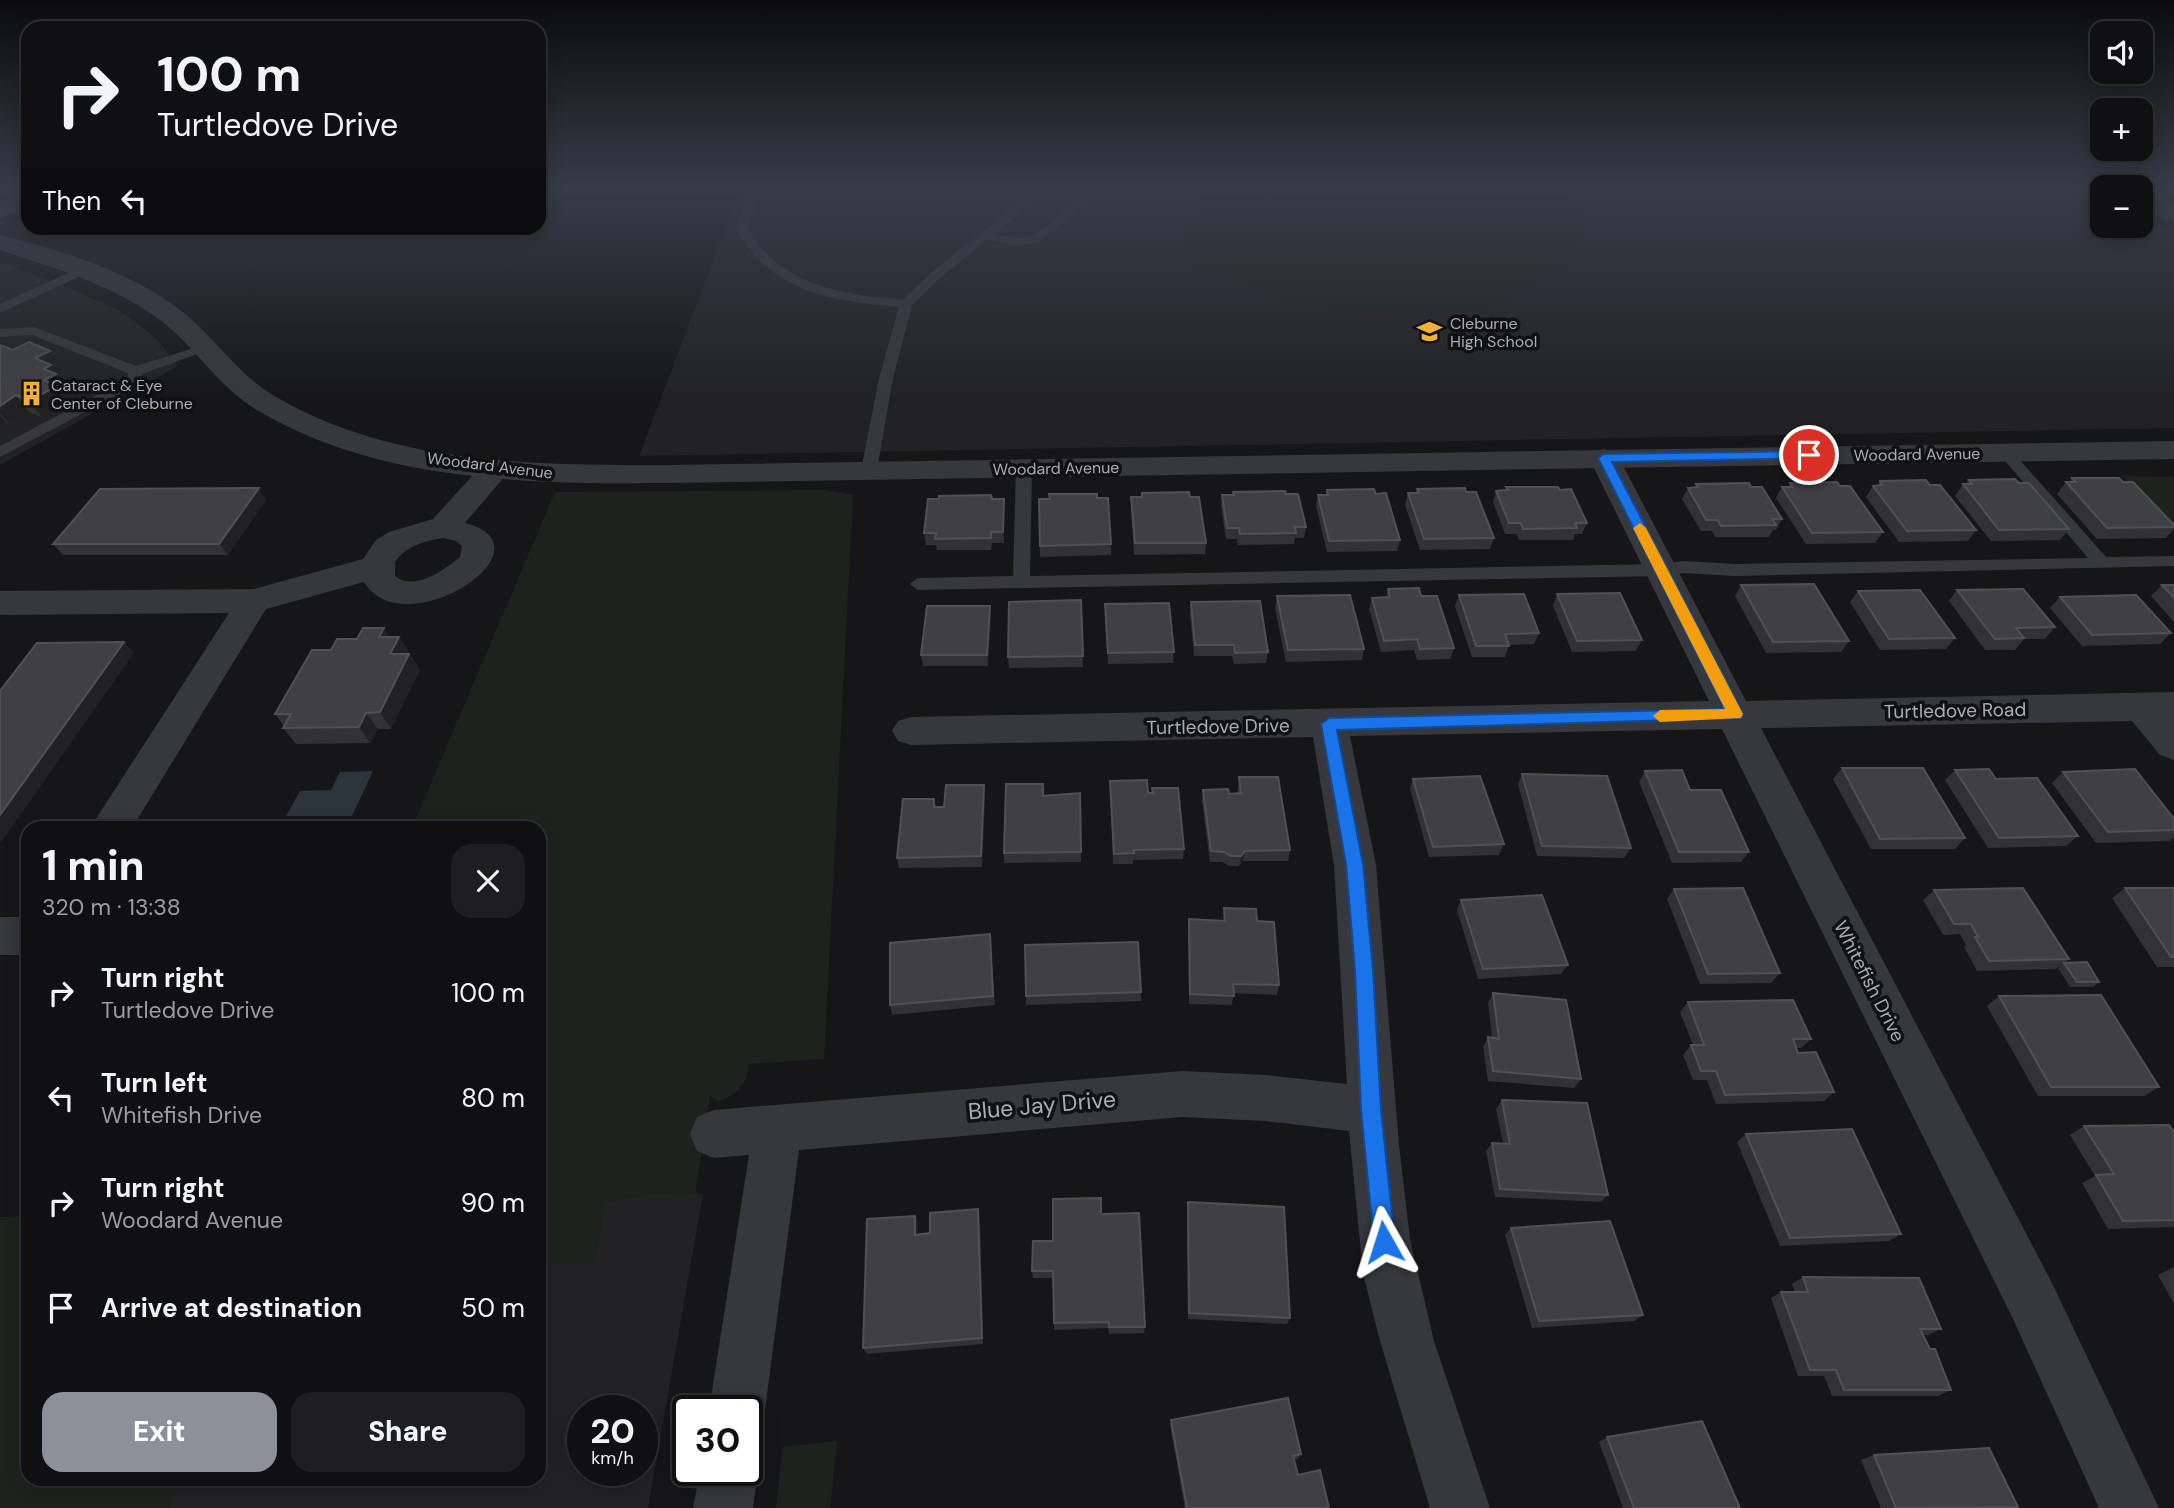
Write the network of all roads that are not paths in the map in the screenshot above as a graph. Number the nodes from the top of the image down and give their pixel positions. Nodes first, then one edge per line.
1 (48, 258) edge
2 (761, 258) edge
3 (956, 258) edge
4 (83, 270) junction
5 (906, 304) junction
6 (0, 309) edge
7 (0, 333) edge
8 (204, 349) junction
9 (136, 371) junction
10 (2174, 450) edge
11 (0, 452) edge
12 (2006, 453) junction
13 (1604, 458) junction
14 (1024, 468) junction
15 (496, 469) junction
16 (869, 470) junction
17 (443, 528) junction
18 (2174, 561) edge
19 (2102, 563) junction
20 (376, 567) junction
21 (1661, 570) junction
22 (1021, 582) junction
23 (918, 584) dead end
24 (254, 601) junction
25 (0, 603) edge
26 (2158, 706) edge
27 (1735, 714) junction
28 (1329, 724) junction
29 (911, 731) dead end
30 (2174, 745) edge
31 (114, 821) edge
32 (0, 936) edge
33 (21, 936) edge
34 (1371, 1110) junction
35 (778, 1128) junction
36 (714, 1134) dead end
37 (739, 1395) edge
38 (726, 1486) edge
39 (723, 1508) edge
40 (1461, 1508) edge
41 (2129, 1508) edge

1 - 4 street, Woodard Avenue
2 - 5 lane
3 - 5 lane
4 - 6 lane
4 - 8 street, Woodard Avenue
5 - 16 lane
7 - 9 lane
8 - 9 lane
8 - 15 street, Woodard Avenue
9 - 11 lane
10 - 12 street, Woodard Avenue
12 - 13 street, Woodard Avenue
12 - 19 lane
13 - 14 street, Woodard Avenue
13 - 21 street, Whitefish Drive
14 - 16 street, Woodard Avenue
14 - 22 lane
15 - 16 street, Woodard Avenue
15 - 17 street
17 - 20 street
17 - 20 street
18 - 19 lane
19 - 21 lane
20 - 24 street
21 - 22 lane
21 - 27 street, Whitefish Drive
22 - 23 lane
24 - 25 street
24 - 31 street
26 - 27 street, Turtledove Road
26 - 30 street
27 - 28 street, Turtledove Drive
27 - 41 street, Whitefish Drive
28 - 29 street, Turtledove Drive
28 - 34 street
32 - 33 street
34 - 35 street, Blue Jay Drive
34 - 40 street
35 - 36 street, Blue Jay Drive
35 - 37 street
38 - 39 street

